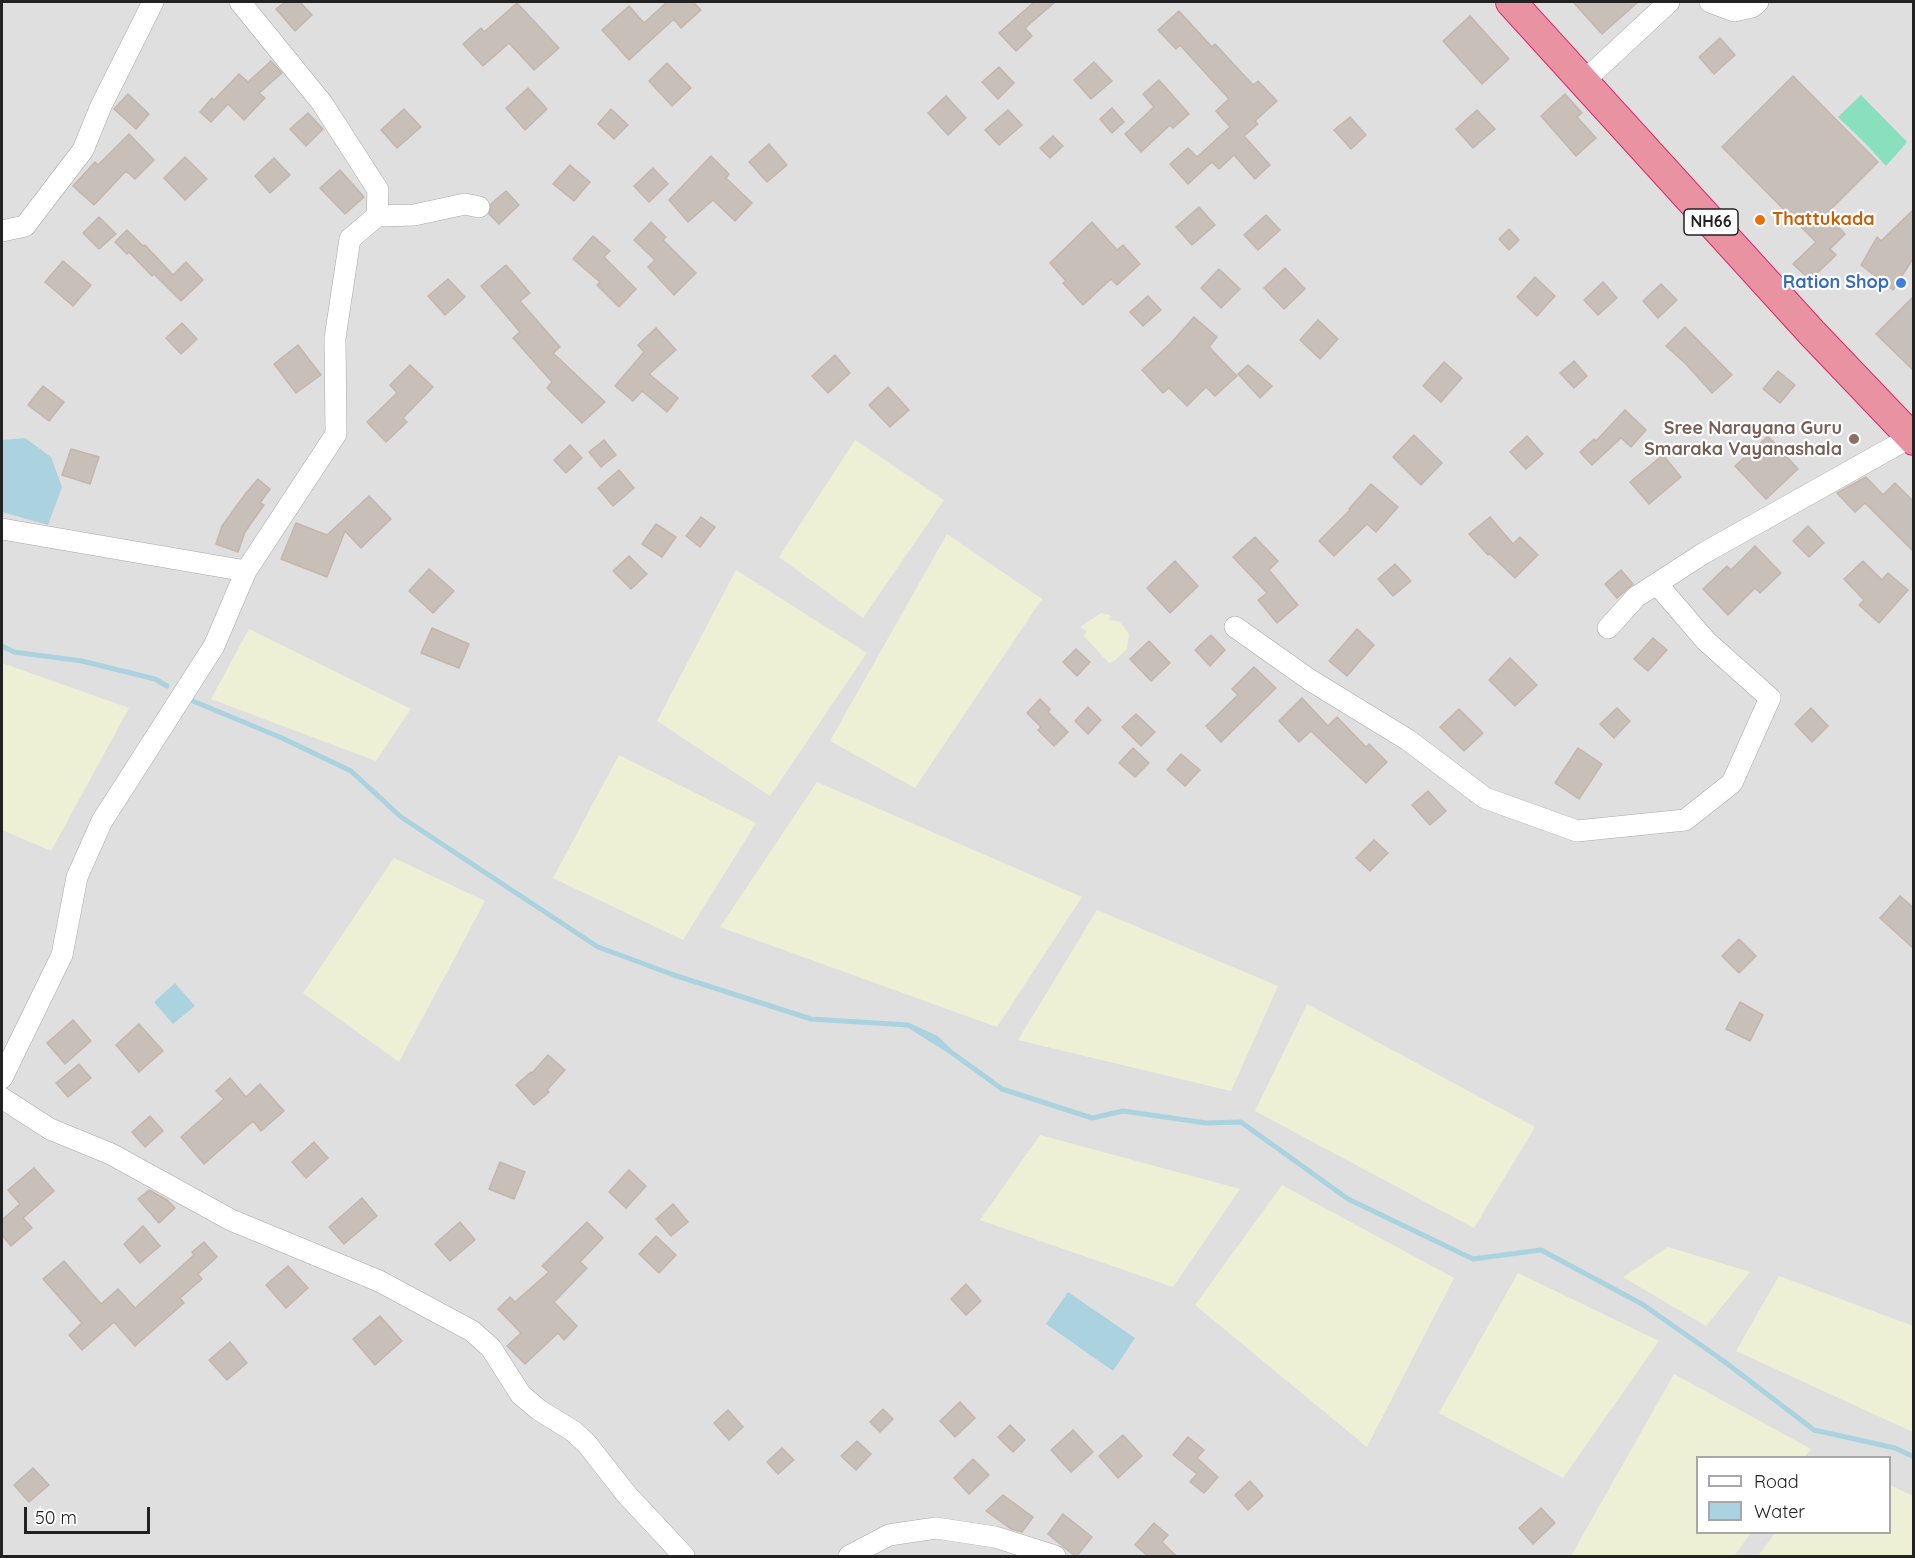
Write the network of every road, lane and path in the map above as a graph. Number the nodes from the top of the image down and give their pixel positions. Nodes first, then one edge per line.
1 (153, 2) edge
2 (240, 2) edge
3 (1511, 2) edge
4 (1669, 2) edge
5 (1710, 2) edge
6 (1758, 2) edge
7 (1584, 81) junction
8 (479, 207) dead end
9 (377, 216) junction
10 (2, 231) edge
11 (1912, 438) edge
12 (2, 529) edge
13 (246, 571) junction
14 (1657, 584) junction
15 (1235, 627) dead end
16 (1608, 628) dead end
17 (2, 1078) edge
18 (2, 1098) edge
19 (684, 1557) edge
20 (849, 1557) edge
21 (1055, 1557) edge

1 - 10 street
2 - 9 street
3 - 7 highway, NH66
4 - 7 street
5 - 6 street
7 - 11 highway, NH66
8 - 9 street
9 - 13 street
11 - 14 street
12 - 13 street
13 - 17 street
14 - 15 street
14 - 16 street
18 - 19 street
20 - 21 street

